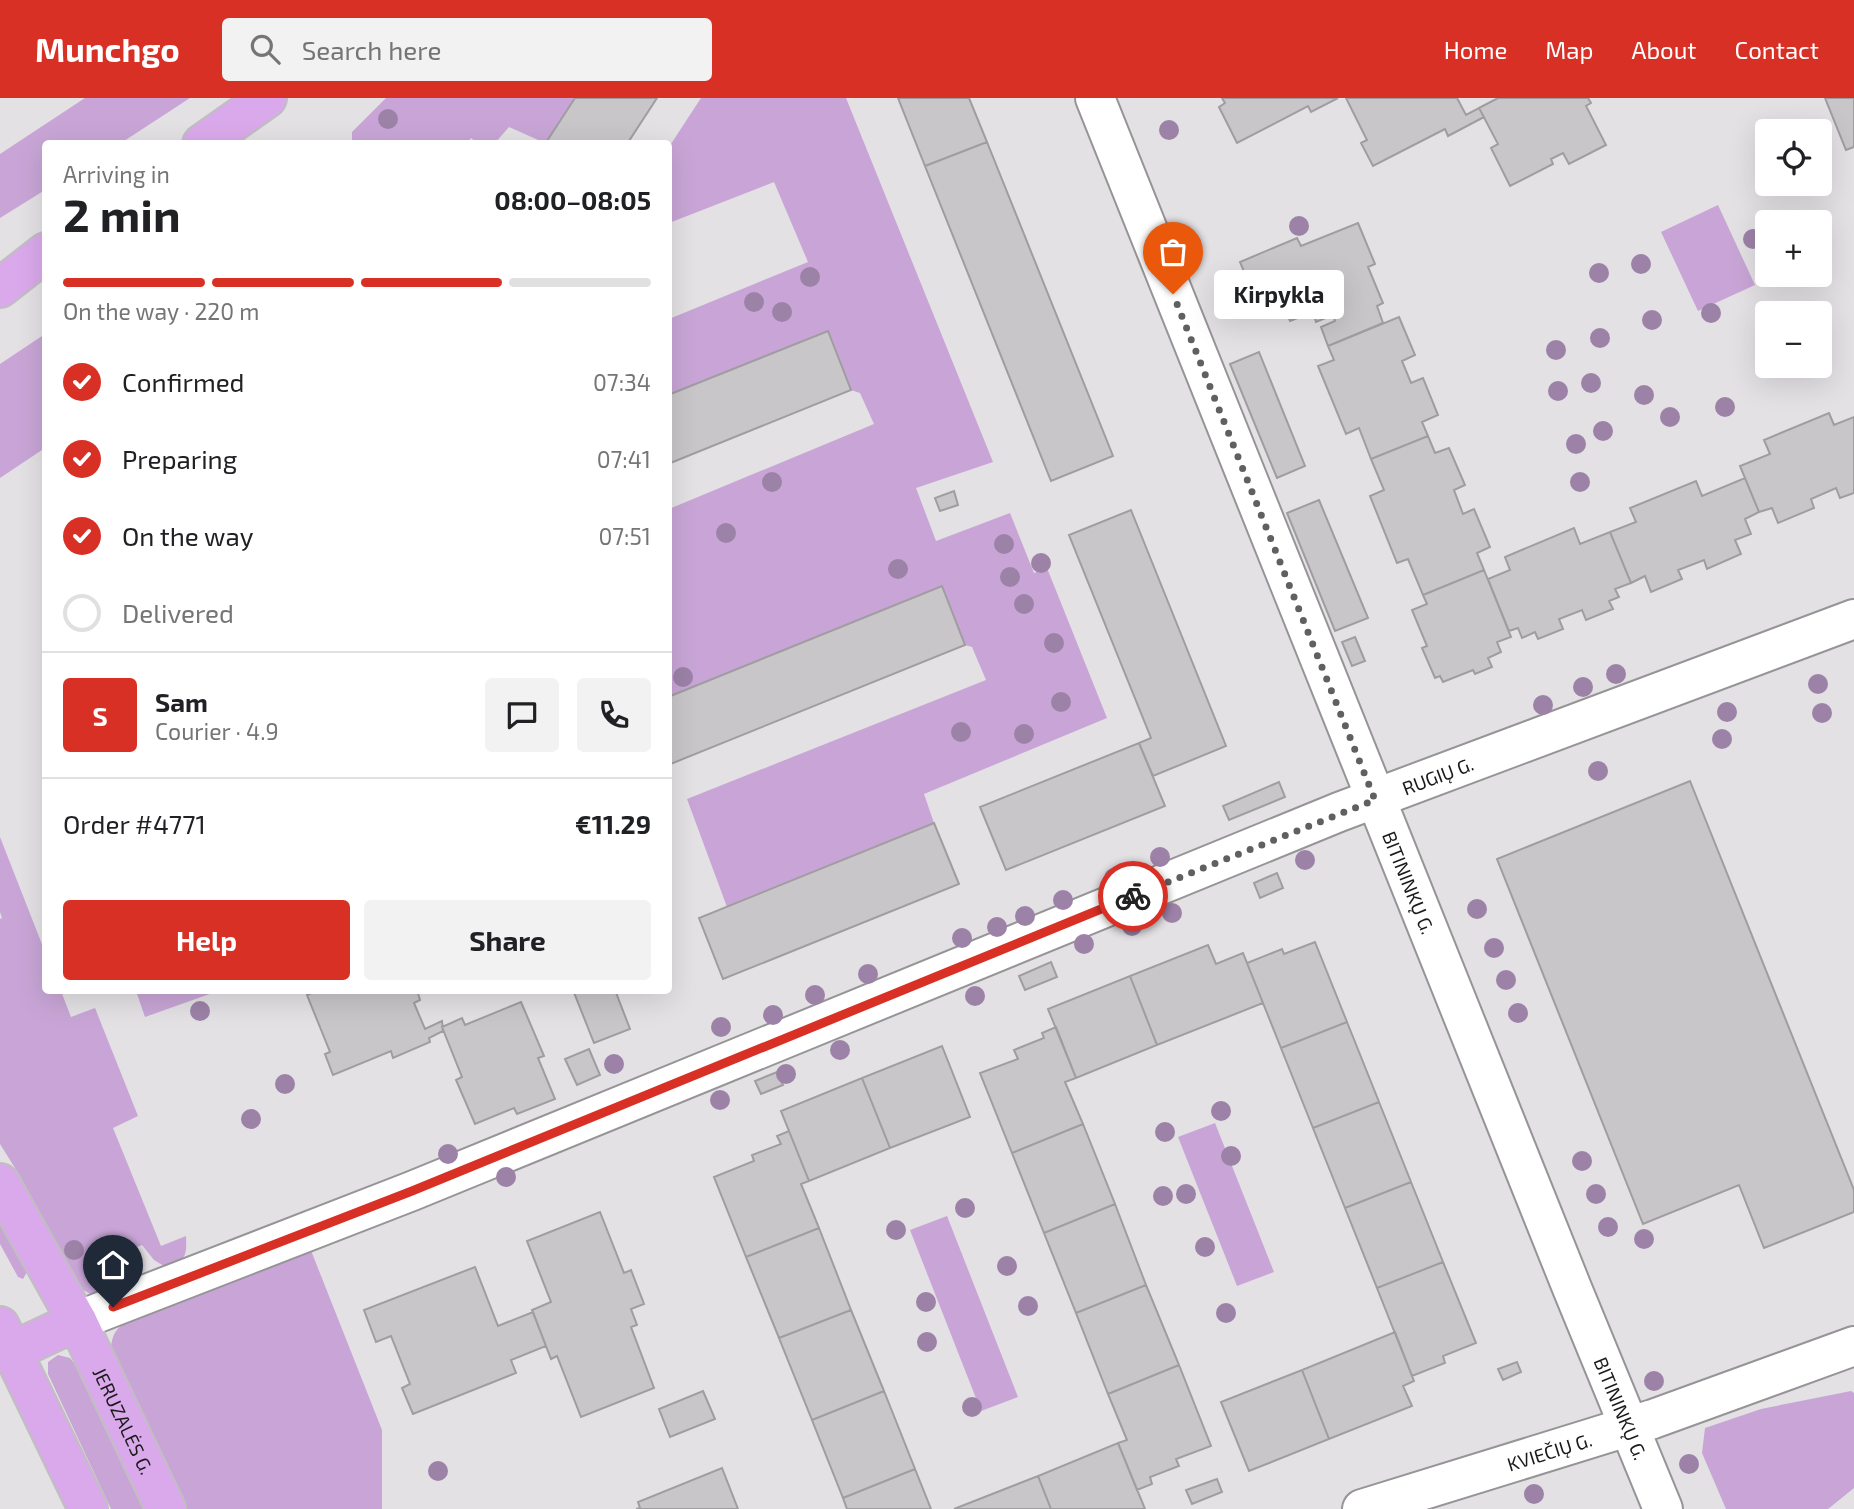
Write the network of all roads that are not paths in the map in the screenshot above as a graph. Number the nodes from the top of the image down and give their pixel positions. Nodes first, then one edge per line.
1 (267, 98) edge
2 (1095, 98) edge
3 (208, 140) edge
4 (42, 241) edge
5 (42, 254) edge
6 (0, 260) edge
7 (0, 288) edge
8 (1854, 619) edge
9 (1375, 800) junction
10 (0, 1183) edge
11 (77, 1321) junction
12 (7, 1339) edge
13 (1854, 1346) edge
14 (1628, 1426) junction
15 (88, 1509) edge
16 (166, 1509) edge
17 (1362, 1509) edge
18 (1663, 1509) edge

1 - 3 main road
2 - 9 street, BITININKŲ G.
4 - 6 main road
5 - 7 main road
8 - 9 street, RUGIŲ G.
9 - 11 street, RUGIŲ G.
9 - 14 street, BITININKŲ G.
10 - 11 main road, JERUZALĖS G.
11 - 12 main road, RUGIŲ G.
11 - 16 main road, JERUZALĖS G.
12 - 15 main road
13 - 14 street, KVIEČIŲ G.
14 - 17 street, KVIEČIŲ G.
14 - 18 street, BITININKŲ G.

